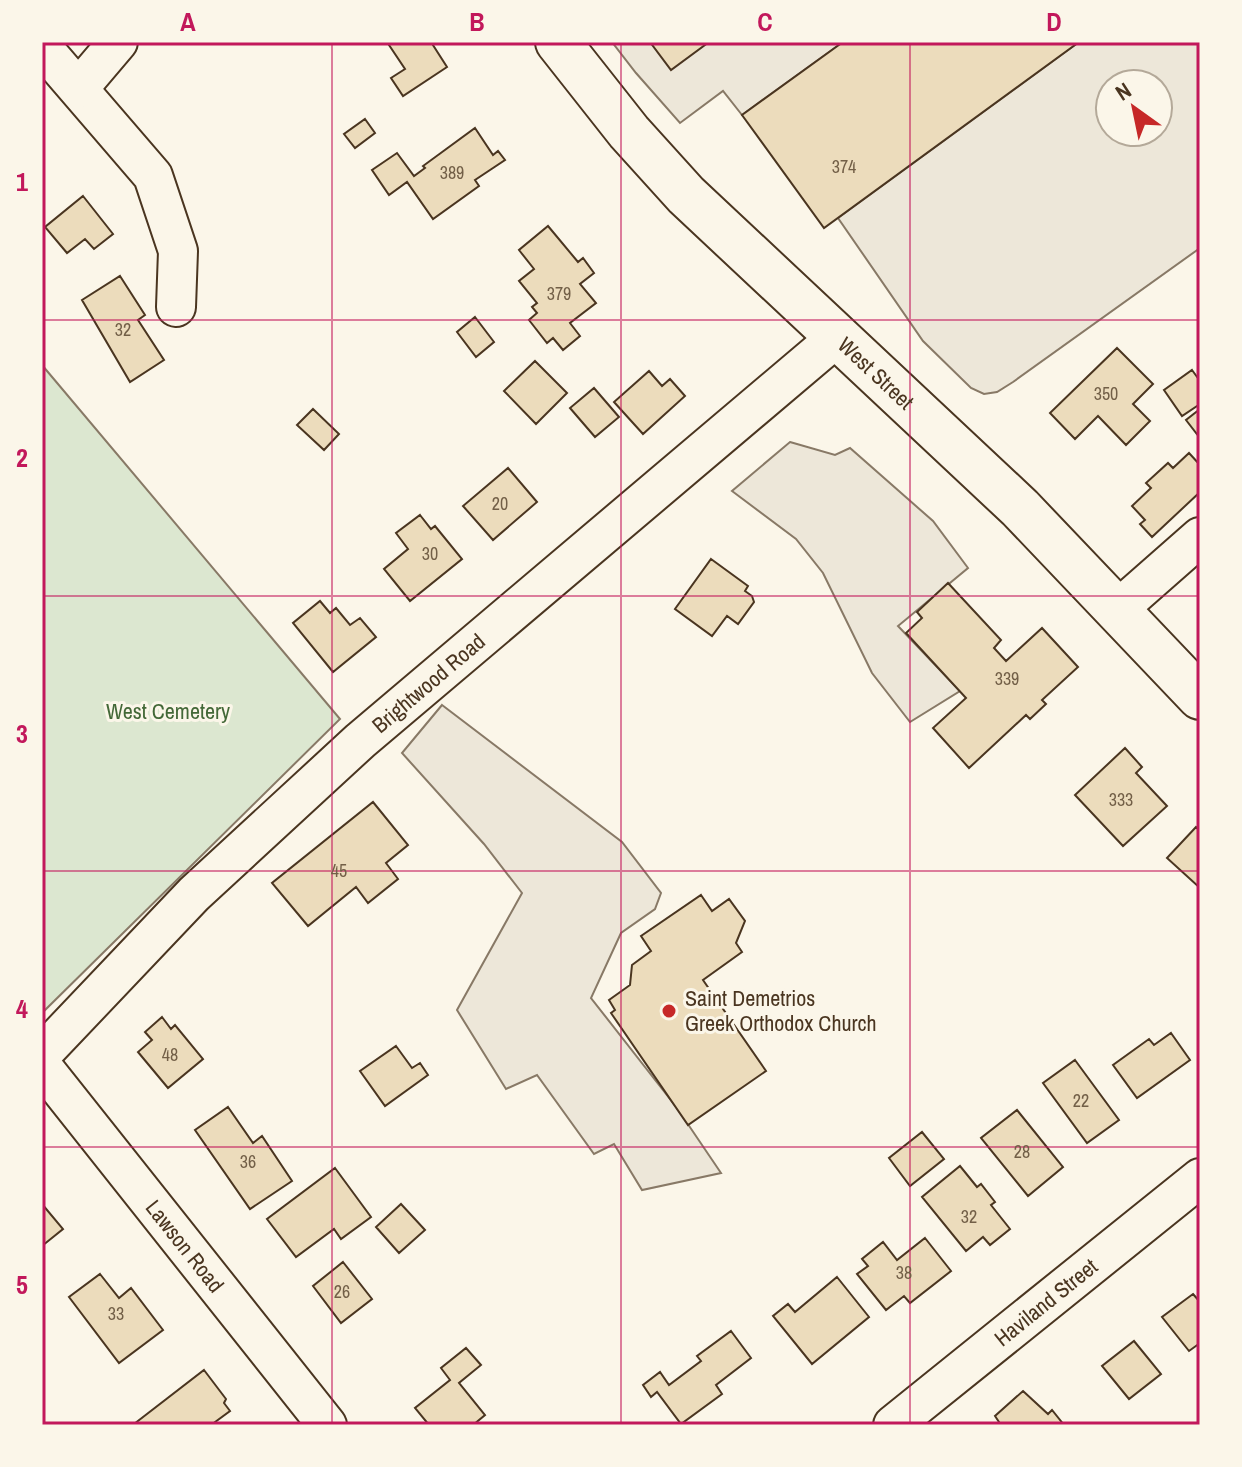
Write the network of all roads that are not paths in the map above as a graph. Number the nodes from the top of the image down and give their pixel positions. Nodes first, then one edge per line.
1 (118, 42) edge
2 (558, 42) edge
3 (42, 47) edge
4 (79, 88) junction
5 (176, 307) dead end
6 (836, 338) junction
7 (1200, 537) edge
8 (1117, 610) junction
9 (1200, 697) edge
10 (42, 1054) edge
11 (42, 1066) edge
12 (1200, 1178) edge
13 (327, 1425) edge
14 (893, 1425) edge

1 - 4 street
2 - 6 main road, West Street
3 - 4 street
4 - 5 street
6 - 8 main road, West Street
6 - 10 street, Brightwood Road
7 - 8 street
8 - 9 main road, West Street
11 - 13 street, Lawson Road
12 - 14 street, Haviland Street

